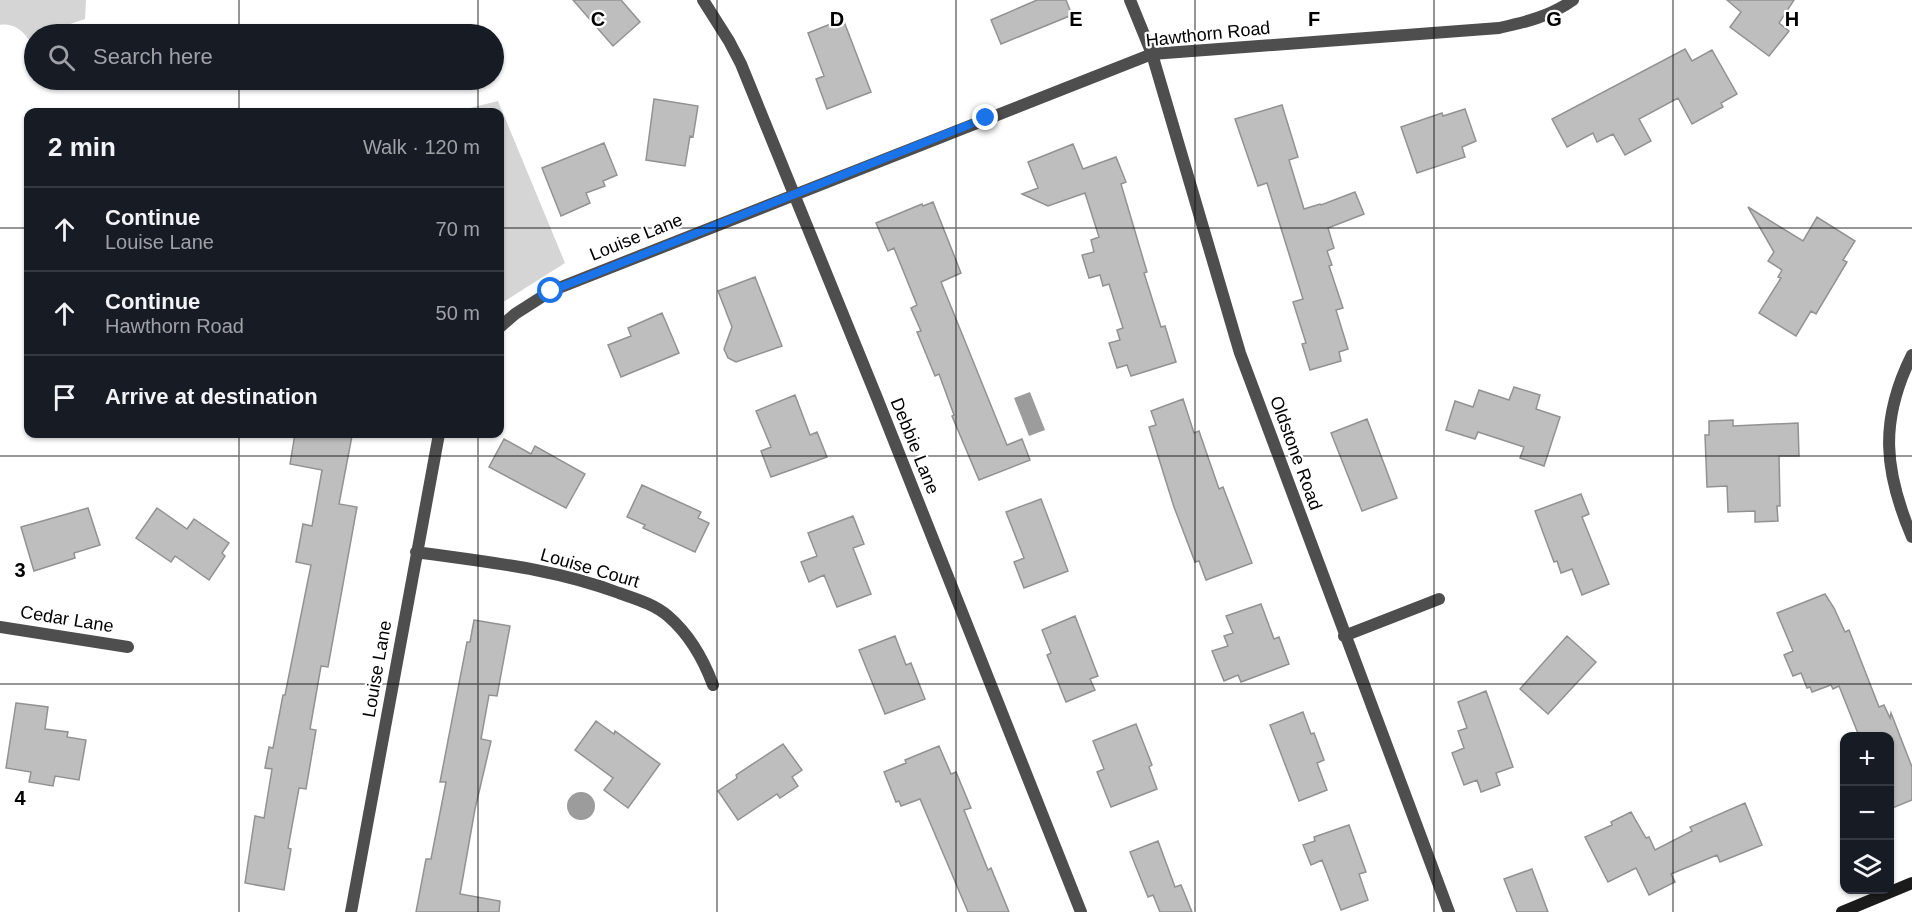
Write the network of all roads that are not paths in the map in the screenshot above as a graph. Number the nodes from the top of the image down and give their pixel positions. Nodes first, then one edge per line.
1 (703, 0) edge
2 (1130, 0) edge
3 (1573, 0) edge
4 (1152, 54) junction
5 (793, 194) junction
6 (504, 324) edge
7 (1912, 355) edge
8 (438, 438) edge
9 (1912, 537) edge
10 (416, 552) junction
11 (1439, 599) dead end
12 (0, 627) edge
13 (1344, 636) junction
14 (128, 647) dead end
15 (713, 685) dead end
16 (1912, 883) edge
17 (351, 912) edge
18 (1081, 912) edge
19 (1449, 912) edge
20 (1842, 912) edge

1 - 5 street, Debbie Lane
2 - 4 street, Oldstone Road
3 - 4 street, Hawthorn Road
4 - 5 street, Hawthorn Road
4 - 13 street, Oldstone Road
5 - 6 street, Louise Lane
5 - 18 street, Debbie Lane
7 - 9 street
8 - 10 street, Louise Lane
10 - 15 street, Louise Court
10 - 17 street, Louise Lane
11 - 13 street
12 - 14 street, Cedar Lane
13 - 19 street, Oldstone Road
16 - 20 street

